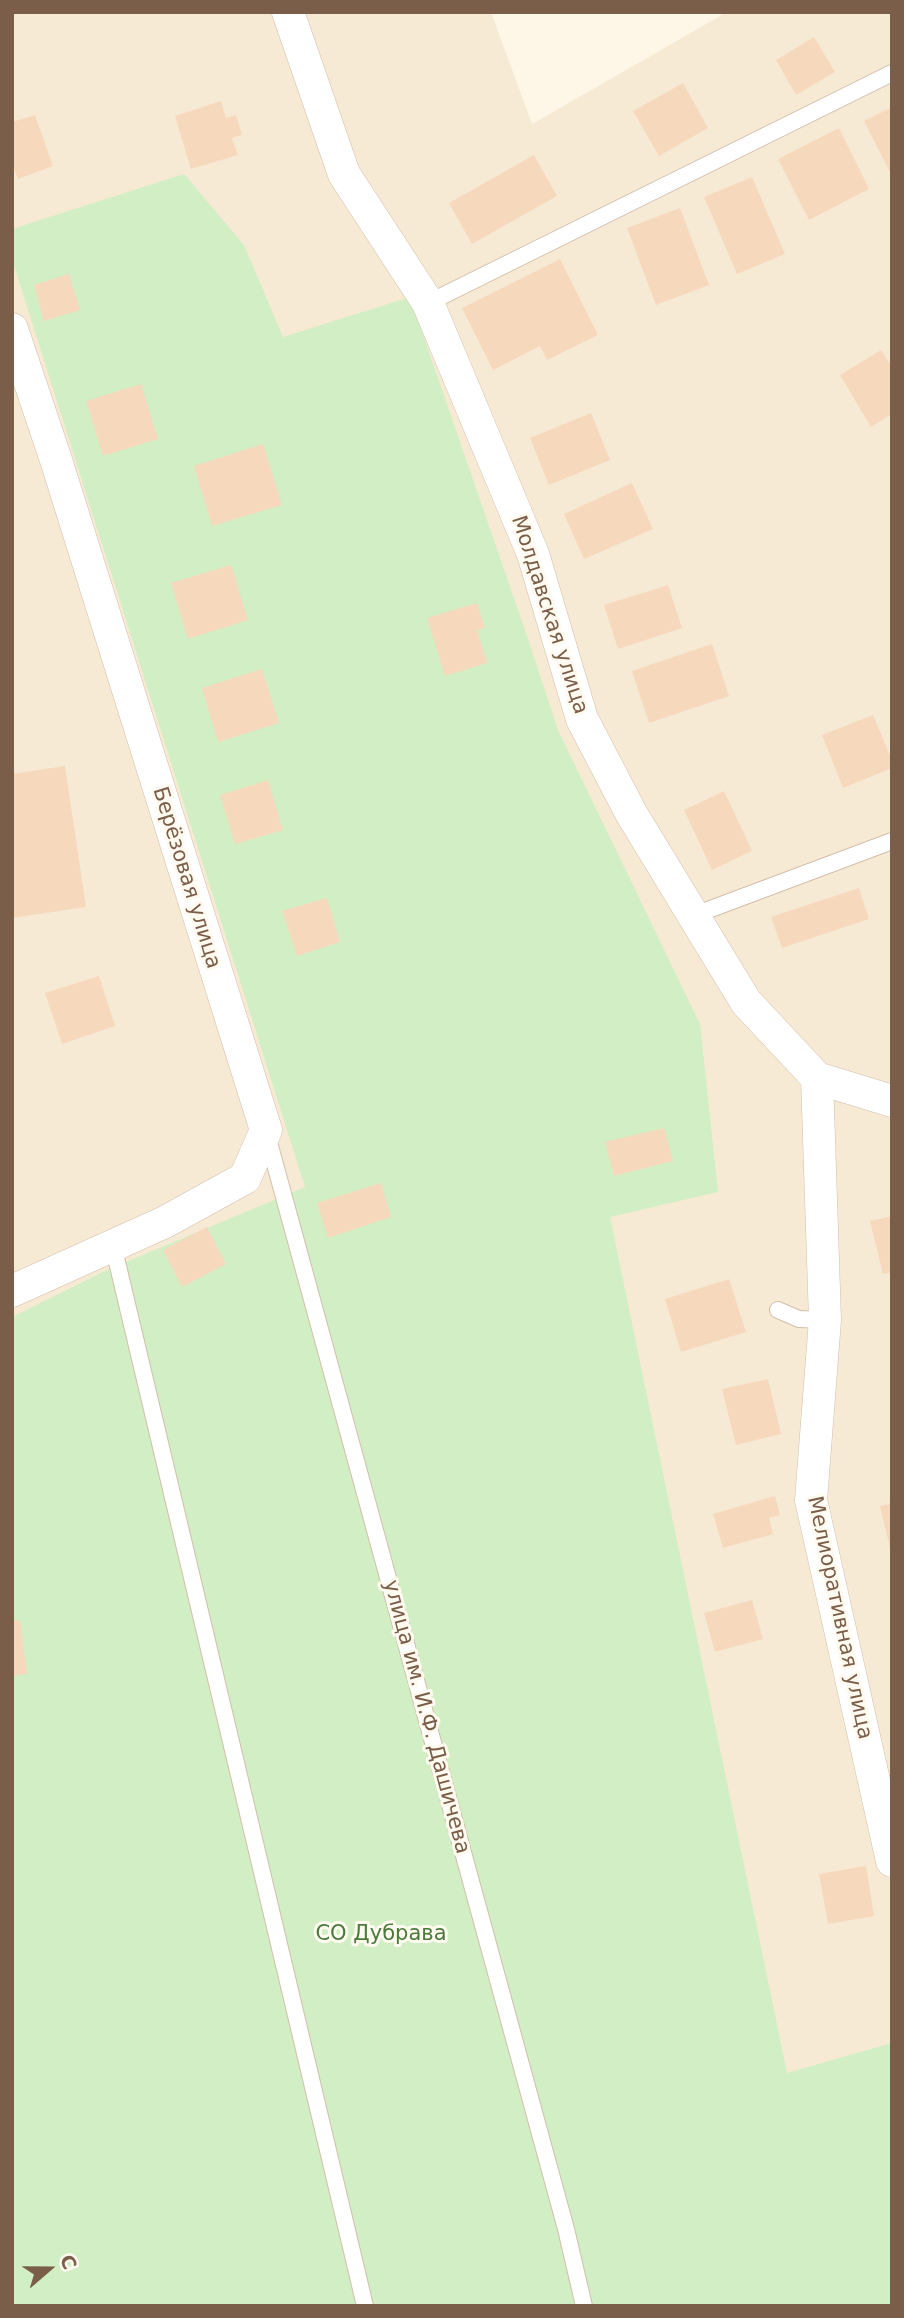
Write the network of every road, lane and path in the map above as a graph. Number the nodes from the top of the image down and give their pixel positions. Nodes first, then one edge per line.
1 (288, 12) edge
2 (892, 73) edge
3 (428, 303) junction
4 (12, 329) edge
5 (892, 841) edge
6 (692, 916) junction
7 (817, 1078) junction
8 (892, 1101) edge
9 (266, 1130) junction
10 (113, 1245) junction
11 (12, 1291) edge
12 (778, 1310) dead end
13 (825, 1320) junction
14 (892, 1861) edge
15 (365, 2306) edge
16 (584, 2306) edge

1 - 3 street, Молдавская улица
2 - 3 lane
3 - 6 street, Молдавская улица
4 - 9 street, Берёзовая улица
5 - 6 lane
6 - 7 street, Молдавская улица
7 - 8 street, Молдавская улица
7 - 13 street, Мелиоративная улица
9 - 10 street
9 - 16 lane, улица им. И.Ф. Дашичева
10 - 11 street
10 - 15 lane
12 - 13 lane
13 - 14 street, Мелиоративная улица

